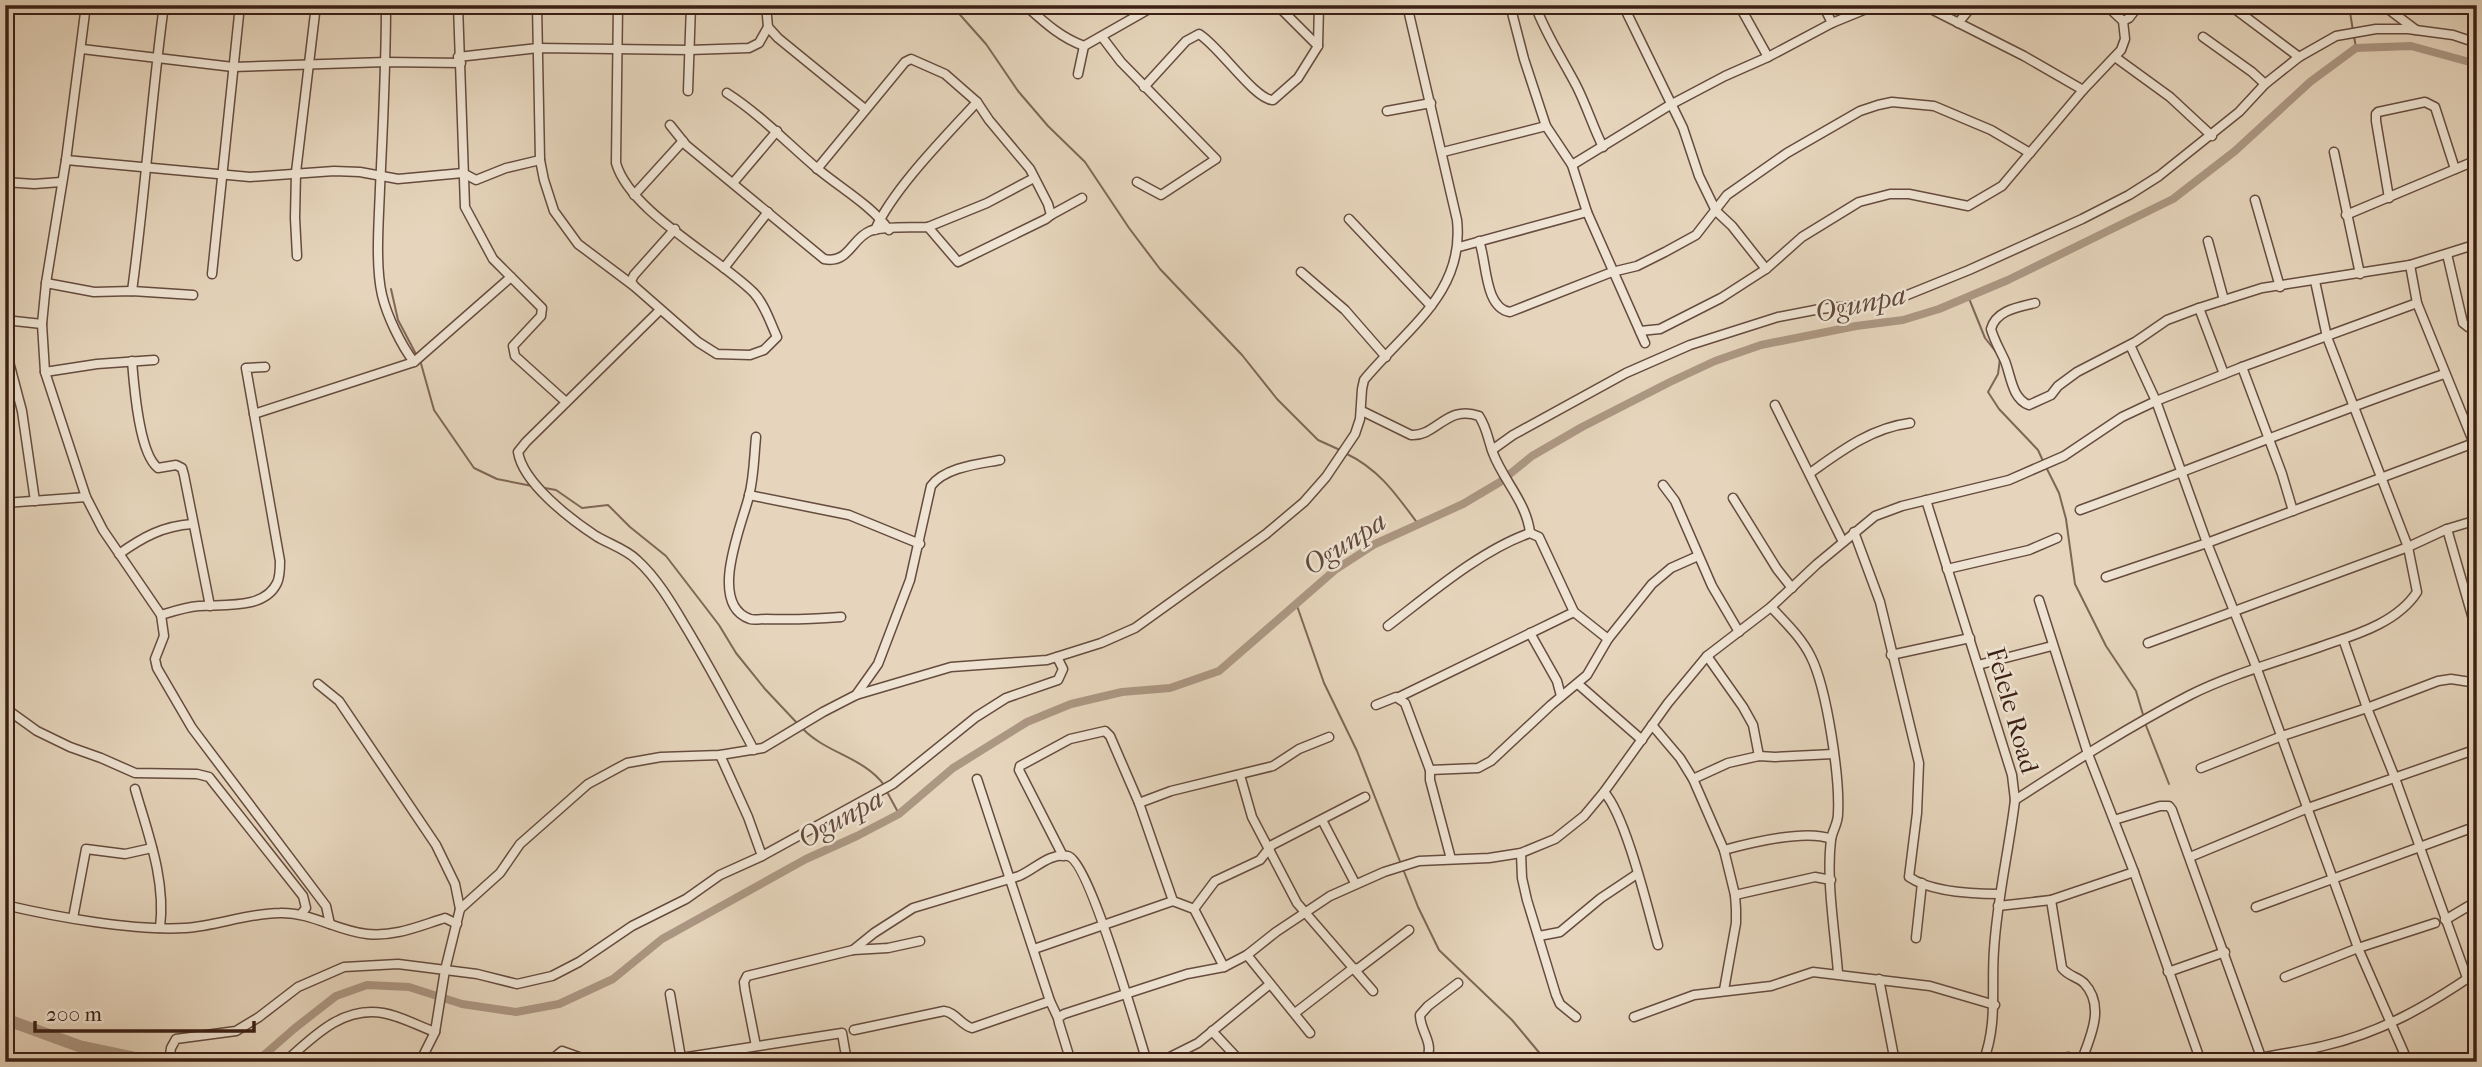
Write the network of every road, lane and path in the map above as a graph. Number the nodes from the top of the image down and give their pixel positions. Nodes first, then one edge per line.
1 (67, 5) edge
2 (164, 5) edge
3 (240, 5) edge
4 (316, 5) edge
5 (386, 5) edge
6 (458, 5) edge
7 (537, 5) edge
8 (618, 5) edge
9 (691, 5) edge
10 (766, 5) edge
11 (1025, 5) edge
12 (1156, 5) edge
13 (1277, 5) edge
14 (1319, 5) edge
15 (1407, 5) edge
16 (1510, 5) edge
17 (1535, 5) edge
18 (1640, 5) edge
19 (1739, 5) edge
20 (1824, 5) edge
21 (1876, 5) edge
22 (1917, 5) edge
23 (1973, 5) edge
24 (2106, 5) edge
25 (2140, 5) edge
26 (2383, 5) edge
27 (86, 8) edge
28 (1624, 8) edge
29 (2235, 9) dead end
30 (2123, 21) junction
31 (1832, 23) junction
32 (1958, 23) junction
33 (768, 27) junction
34 (2412, 30) junction
35 (1102, 37) junction
36 (2203, 37) dead end
37 (2477, 43) edge
38 (1084, 46) junction
39 (1318, 46) junction
40 (538, 48) junction
41 (82, 49) junction
42 (616, 49) junction
43 (689, 50) junction
44 (156, 57) junction
45 (1768, 57) junction
46 (2115, 57) junction
47 (2299, 57) junction
48 (459, 60) junction
49 (386, 62) junction
50 (310, 65) junction
51 (233, 67) junction
52 (1078, 74) dead end
53 (2265, 84) junction
54 (1144, 87) junction
55 (2083, 90) junction
56 (688, 91) dead end
57 (727, 93) dead end
58 (977, 102) junction
59 (1431, 103) junction
60 (1670, 105) junction
61 (865, 109) junction
62 (1387, 111) dead end
63 (670, 125) dead end
64 (1546, 126) junction
65 (777, 131) junction
66 (2212, 136) junction
67 (683, 141) junction
68 (1603, 147) junction
69 (1443, 152) junction
70 (2334, 152) dead end
71 (2030, 153) junction
72 (66, 159) junction
73 (540, 159) junction
74 (2477, 160) edge
75 (1572, 165) junction
76 (145, 168) junction
77 (817, 169) junction
78 (2455, 169) junction
79 (296, 172) junction
80 (463, 173) junction
81 (222, 174) junction
82 (381, 177) junction
83 (1034, 178) junction
84 (5, 182) edge
85 (61, 182) junction
86 (1137, 182) dead end
87 (733, 183) junction
88 (634, 195) junction
89 (1082, 198) dead end
90 (2389, 198) junction
91 (2255, 200) dead end
92 (1716, 211) junction
93 (768, 212) junction
94 (1587, 212) junction
95 (1051, 215) junction
96 (2346, 215) junction
97 (881, 218) junction
98 (1349, 219) dead end
99 (928, 227) junction
100 (675, 229) junction
101 (876, 230) junction
102 (890, 230) junction
103 (1479, 241) junction
104 (2208, 241) dead end
105 (2477, 244) edge
106 (1459, 247) junction
107 (2447, 254) junction
108 (297, 256) dead end
109 (2410, 265) junction
110 (724, 268) junction
111 (1766, 269) junction
112 (1301, 272) dead end
113 (1612, 272) junction
114 (212, 274) dead end
115 (2360, 274) junction
116 (511, 277) junction
117 (2315, 281) junction
118 (46, 283) junction
119 (634, 286) junction
120 (2280, 287) junction
121 (132, 291) junction
122 (193, 295) dead end
123 (2224, 300) junction
124 (2035, 303) dead end
125 (2417, 303) junction
126 (1431, 306) junction
127 (2199, 308) junction
128 (660, 310) junction
129 (6, 322) edge
130 (42, 324) junction
131 (2477, 326) edge
132 (1640, 331) junction
133 (2327, 337) junction
134 (1645, 343) dead end
135 (2130, 345) junction
136 (5, 347) edge
137 (1386, 357) junction
138 (154, 360) dead end
139 (132, 362) junction
140 (414, 362) junction
141 (265, 366) dead end
142 (2242, 367) junction
143 (45, 372) junction
144 (2224, 374) junction
145 (2444, 374) junction
146 (2156, 401) junction
147 (566, 402) junction
148 (1775, 405) dead end
149 (2354, 405) junction
150 (1362, 411) junction
151 (254, 414) junction
152 (1910, 423) dead end
153 (756, 437) dead end
154 (2269, 439) junction
155 (2475, 447) edge
156 (1493, 453) junction
157 (1000, 460) dead end
158 (1810, 473) junction
159 (2181, 473) junction
160 (2381, 477) junction
161 (1663, 485) dead end
162 (749, 495) junction
163 (86, 498) junction
164 (1733, 498) dead end
165 (1926, 500) junction
166 (35, 501) junction
167 (5, 503) edge
168 (2080, 510) dead end
169 (2293, 511) junction
170 (2477, 520) edge
171 (192, 524) junction
172 (2447, 529) junction
173 (1854, 532) junction
174 (1530, 533) junction
175 (2057, 538) dead end
176 (1843, 542) junction
177 (2207, 543) junction
178 (920, 544) junction
179 (2408, 547) junction
180 (119, 554) junction
181 (1698, 556) junction
182 (1947, 569) junction
183 (2106, 578) dead end
184 (1791, 588) junction
185 (2472, 598) edge
186 (2039, 600) dead end
187 (210, 606) junction
188 (1771, 607) junction
189 (2235, 611) junction
190 (1574, 612) junction
191 (161, 615) junction
192 (841, 617) dead end
193 (1388, 626) dead end
194 (1739, 632) junction
195 (1530, 633) junction
196 (2477, 633) edge
197 (1970, 638) junction
198 (1608, 639) junction
199 (2343, 639) junction
200 (2148, 643) dead end
201 (2052, 646) junction
202 (1891, 655) junction
203 (1058, 656) junction
204 (1707, 656) junction
205 (1978, 665) junction
206 (2257, 669) junction
207 (2477, 682) edge
208 (318, 684) dead end
209 (1578, 684) junction
210 (856, 695) junction
211 (1561, 696) junction
212 (1399, 697) junction
213 (1376, 705) dead end
214 (5, 708) edge
215 (2367, 708) junction
216 (1652, 725) junction
217 (2282, 736) junction
218 (1329, 737) dead end
219 (1642, 740) junction
220 (2477, 749) edge
221 (754, 750) junction
222 (1833, 754) junction
223 (2088, 754) junction
224 (720, 755) junction
225 (1759, 756) junction
226 (2202, 768) dead end
227 (1430, 770) junction
228 (1240, 775) junction
229 (2395, 778) junction
230 (977, 779) dead end
231 (1693, 779) junction
232 (135, 789) dead end
233 (1604, 792) junction
234 (1365, 797) dead end
235 (2015, 800) junction
236 (1139, 803) junction
237 (2308, 808) junction
238 (1322, 820) junction
239 (2114, 820) junction
240 (2477, 827) edge
241 (1831, 839) junction
242 (2420, 846) junction
243 (152, 848) junction
244 (1268, 850) junction
245 (1724, 850) junction
246 (1521, 853) junction
247 (762, 856) junction
248 (1063, 856) junction
249 (2190, 857) junction
250 (1451, 859) junction
251 (2134, 872) junction
252 (1637, 874) junction
253 (1010, 878) junction
254 (2333, 879) junction
255 (1831, 880) junction
256 (1354, 883) junction
257 (1922, 883) junction
258 (2000, 894) junction
259 (1735, 895) junction
260 (2051, 900) junction
261 (1173, 901) junction
262 (2477, 901) edge
263 (5, 905) edge
264 (1998, 906) junction
265 (2256, 907) dead end
266 (460, 909) junction
267 (1194, 909) junction
268 (1305, 911) junction
269 (301, 914) junction
270 (73, 918) junction
271 (2445, 920) junction
272 (2435, 923) dead end
273 (330, 924) junction
274 (457, 924) junction
275 (1104, 925) junction
276 (160, 928) junction
277 (1409, 930) dead end
278 (1539, 936) junction
279 (1916, 938) dead end
280 (920, 941) dead end
281 (1658, 945) dead end
282 (2358, 948) junction
283 (1034, 949) junction
284 (853, 950) junction
285 (2225, 952) junction
286 (1247, 955) junction
287 (1223, 967) junction
288 (1352, 969) junction
289 (2168, 972) junction
290 (2477, 972) edge
291 (445, 973) junction
292 (1838, 973) junction
293 (2285, 977) dead end
294 (2467, 978) junction
295 (1879, 979) junction
296 (1270, 984) junction
297 (1458, 984) dead end
298 (1724, 990) junction
299 (1373, 991) dead end
300 (670, 994) dead end
301 (1126, 995) junction
302 (1050, 1001) junction
303 (1995, 1005) junction
304 (1295, 1013) junction
305 (1576, 1017) dead end
306 (1634, 1017) dead end
307 (1058, 1018) junction
308 (2393, 1024) junction
309 (854, 1030) dead end
310 (1212, 1031) junction
311 (435, 1032) junction
312 (1310, 1032) dead end
313 (756, 1046) junction
314 (2261, 1057) junction
315 (681, 1058) junction
316 (169, 1062) edge
317 (285, 1062) edge
318 (420, 1062) edge
319 (554, 1062) edge
320 (593, 1062) edge
321 (655, 1062) edge
322 (847, 1062) edge
323 (1072, 1062) edge
324 (1147, 1062) edge
325 (1160, 1062) edge
326 (1241, 1062) edge
327 (1416, 1062) edge
328 (1895, 1062) edge
329 (1983, 1062) edge
330 (2066, 1062) edge
331 (2081, 1062) edge
332 (2201, 1062) edge
333 (2244, 1062) edge
334 (2408, 1062) edge

1 - 27 street
2 - 44 street
3 - 51 street
4 - 50 street
5 - 49 street
6 - 48 street
7 - 40 street
8 - 42 street
9 - 43 street
10 - 33 street
11 - 38 street
12 - 35 street
13 - 39 street
14 - 39 street
15 - 59 street
16 - 64 street
17 - 68 street
18 - 28 street
19 - 45 street
20 - 31 street
21 - 31 street
22 - 32 street
23 - 32 street
24 - 30 street
25 - 30 street
26 - 34 street
27 - 41 street
28 - 60 street
29 - 47 street
30 - 46 street
31 - 45 street
32 - 55 street
33 - 43 street
33 - 61 street
34 - 37 street
34 - 47 street
35 - 38 street
35 - 54 street
36 - 53 street
38 - 52 street
39 - 54 street
40 - 42 street
40 - 48 street
40 - 73 street
41 - 44 street
41 - 72 street
42 - 43 street
42 - 88 street
43 - 56 street
44 - 51 street
44 - 76 street
45 - 60 street
46 - 55 street
46 - 66 street
47 - 53 street
48 - 49 street
48 - 80 street
49 - 50 street
49 - 82 street
50 - 51 street
50 - 79 street
51 - 81 street
53 - 66 street
54 - 86 street
55 - 71 street
57 - 65 street
58 - 61 street
58 - 83 street
58 - 97 street
59 - 62 street
59 - 69 street
60 - 68 street
60 - 92 street
61 - 77 street
63 - 67 street
64 - 69 street
64 - 75 street
65 - 77 street
65 - 87 street
66 - 156 street
67 - 87 street
67 - 88 street
68 - 75 street
69 - 106 street
70 - 96 street
71 - 92 street
71 - 111 street
72 - 76 street
72 - 85 street
73 - 80 street
73 - 119 street
74 - 78 street
75 - 94 street
76 - 81 street
76 - 121 street
77 - 97 street
78 - 90 street
78 - 90 street
79 - 81 street
79 - 82 street
79 - 108 street
80 - 82 street
80 - 116 street
81 - 114 street
82 - 140 street
83 - 95 street
83 - 99 street
84 - 85 street
85 - 118 street
87 - 93 street
88 - 100 street
89 - 95 street
90 - 96 street
91 - 120 street
92 - 111 street
92 - 113 street
93 - 101 street
93 - 110 street
94 - 103 street
94 - 113 street
95 - 99 street
96 - 115 street
97 - 101 street
97 - 102 street
98 - 126 street
99 - 102 street
100 - 110 street
100 - 119 street
101 - 102 street
103 - 106 street
103 - 113 street
104 - 123 street
105 - 107 street
106 - 126 street
107 - 109 street
107 - 131 street
109 - 115 street
109 - 125 street
110 - 128 street
111 - 132 street
112 - 137 street
113 - 132 street
115 - 117 street
116 - 140 street
116 - 147 street
117 - 120 street
117 - 133 street
118 - 121 street
118 - 130 street
119 - 128 street
120 - 123 street
121 - 122 street
123 - 127 street
124 - 135 street
125 - 133 street
125 - 145 street
126 - 137 street
127 - 135 street
127 - 144 street
128 - 147 street
129 - 130 street
130 - 143 street
132 - 134 street
133 - 142 street
133 - 149 street
135 - 146 street
136 - 166 street
137 - 150 street
138 - 139 street
139 - 143 street
139 - 171 street
140 - 151 street
141 - 151 street
142 - 144 street
142 - 154 street
143 - 163 street
144 - 146 street
145 - 149 street
145 - 155 street
146 - 159 street
146 - 165 street
147 - 221 street
148 - 158 street
149 - 154 street
149 - 160 street
150 - 156 street
150 - 203 street
151 - 187 street
152 - 158 street
153 - 162 street
154 - 159 street
154 - 169 street
155 - 160 street
156 - 174 street
157 - 178 street
158 - 176 street
159 - 168 street
159 - 177 street
160 - 169 street
160 - 179 street
161 - 181 street
162 - 178 street
162 - 192 street
163 - 166 street
163 - 180 street
164 - 184 street
165 - 173 street
165 - 182 street, Felele Road
166 - 167 street
169 - 177 street
170 - 172 street
171 - 180 street
171 - 187 street
172 - 179 street
172 - 185 street
173 - 176 street
173 - 202 street
174 - 190 street
174 - 193 street
175 - 182 street
176 - 184 street
177 - 183 street
177 - 189 street
178 - 210 street
179 - 189 street
179 - 199 street
180 - 191 street
181 - 194 street
181 - 198 street
182 - 197 street, Felele Road
184 - 188 street
185 - 196 street
186 - 201 street
187 - 191 street
188 - 194 street
188 - 222 street
189 - 200 street
189 - 206 street
190 - 195 street
190 - 198 street
191 - 273 street
194 - 204 street
195 - 211 street
195 - 212 street
197 - 202 street
197 - 205 street, Felele Road
198 - 209 street
199 - 206 street
199 - 215 street
201 - 205 street
201 - 223 street
202 - 257 street
203 - 210 street
203 - 247 street
204 - 216 street
204 - 225 street
205 - 235 street, Felele Road
206 - 217 street
206 - 223 street
207 - 215 street
208 - 266 street
209 - 211 street
209 - 219 street
210 - 221 street
211 - 227 street
212 - 213 street
212 - 227 street
214 - 269 street
215 - 217 street
215 - 229 street
216 - 219 street
216 - 231 street
217 - 226 street
217 - 237 street
218 - 228 street
219 - 233 street
220 - 229 street
221 - 224 street
222 - 225 street
222 - 241 street
223 - 235 street
223 - 239 street
224 - 247 street
224 - 266 street
225 - 231 street
227 - 250 street
228 - 236 street
228 - 244 street
229 - 237 street
229 - 242 street
230 - 253 street
231 - 245 street
232 - 243 street
233 - 246 street
233 - 252 street
234 - 238 street
235 - 258 street, Felele Road
236 - 248 street
236 - 261 street
237 - 249 street
237 - 254 street
238 - 244 street
238 - 256 street
239 - 249 street
239 - 251 street
240 - 242 street
241 - 245 street
241 - 255 street
242 - 254 street
242 - 271 street
243 - 270 street
243 - 276 street
244 - 267 street
244 - 268 street
245 - 259 street
246 - 250 street
246 - 278 street
247 - 291 street
248 - 253 street
248 - 275 street
249 - 285 street
250 - 256 street
251 - 260 street
251 - 289 street
252 - 278 street
252 - 281 street
253 - 283 street
253 - 284 street
254 - 265 street
254 - 282 street
255 - 259 street
255 - 292 street
256 - 268 street
257 - 258 street
257 - 279 street
258 - 264 street, Felele Road
259 - 298 street
260 - 264 street
260 - 331 street
261 - 267 street
261 - 275 street
262 - 271 street
263 - 270 street
264 - 303 street, Felele Road
266 - 274 street
267 - 287 street
268 - 286 street
268 - 288 street
269 - 273 street
269 - 276 street
270 - 276 street
271 - 294 street
272 - 282 street
273 - 274 street
274 - 291 street
275 - 283 street
275 - 301 street
277 - 288 street
278 - 305 street
280 - 284 street
282 - 293 street
282 - 308 street
283 - 302 street
284 - 313 street
285 - 289 street
285 - 314 street
286 - 287 street
286 - 296 street
287 - 301 street
288 - 299 street
288 - 304 street
289 - 332 street
290 - 294 street
291 - 311 street
291 - 316 street
292 - 295 street
292 - 298 street
294 - 308 street
295 - 303 street
295 - 328 street
296 - 304 street
296 - 310 street
297 - 327 street
298 - 306 street
300 - 315 street
301 - 307 street
301 - 324 street
302 - 307 street
302 - 309 street
303 - 329 street, Felele Road
304 - 312 street
307 - 323 street
308 - 314 street
308 - 334 street
310 - 325 street
310 - 326 street
311 - 317 street
311 - 318 street
313 - 315 street
313 - 322 street
314 - 333 street
315 - 321 street
319 - 320 street
330 - 331 street

